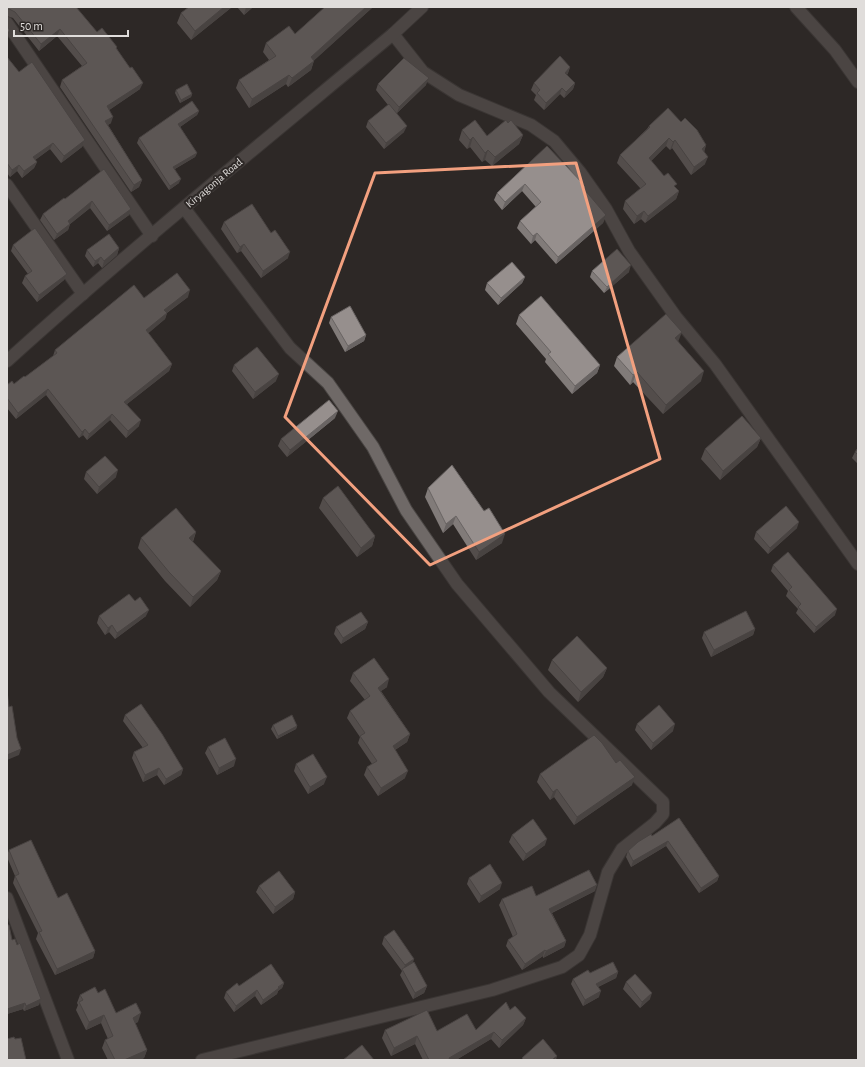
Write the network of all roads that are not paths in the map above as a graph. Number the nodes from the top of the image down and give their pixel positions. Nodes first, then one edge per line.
1 (422, 7) edge
2 (796, 7) edge
3 (7, 23) edge
4 (393, 34) junction
5 (858, 82) edge
6 (7, 185) edge
7 (184, 208) junction
8 (152, 236) junction
9 (83, 294) junction
10 (7, 361) edge
11 (858, 564) edge
12 (7, 898) edge
13 (68, 1060) edge
14 (202, 1060) edge

1 - 4 street, Kiryagonja Road
2 - 5 street
3 - 8 street
4 - 7 street, Kiryagonja Road
4 - 11 street
6 - 9 street
7 - 8 street, Kiryagonja Road
7 - 14 street
8 - 9 street, Kiryagonja Road
9 - 10 street, Kiryagonja Road
12 - 13 street

